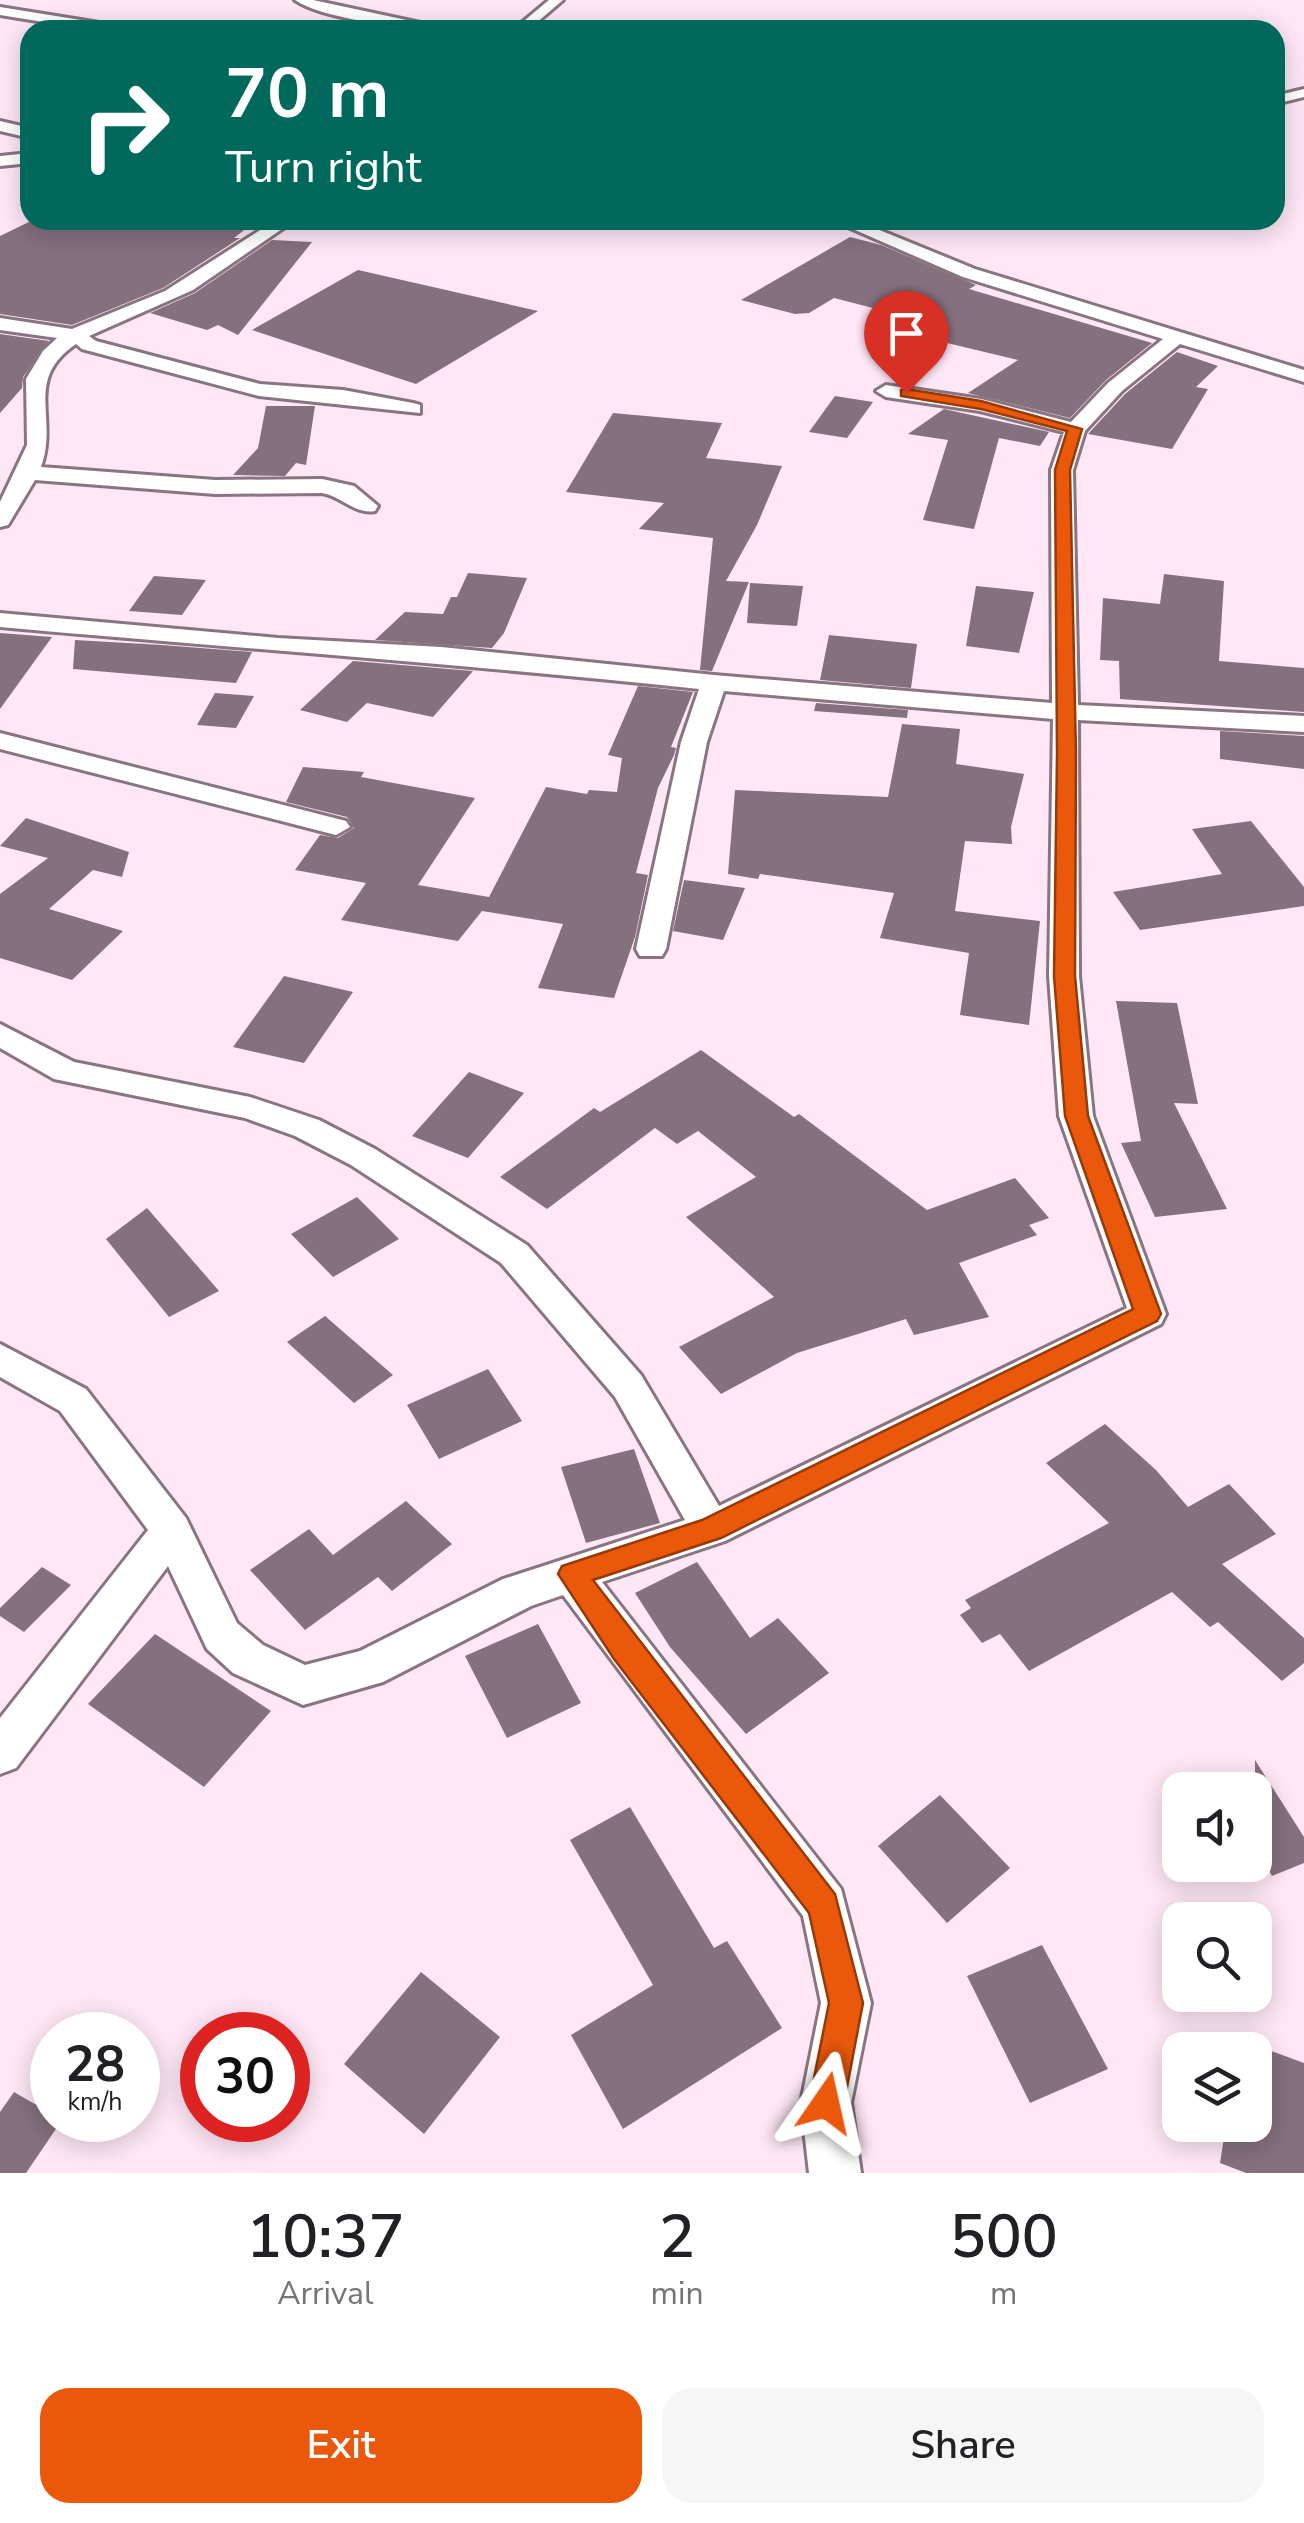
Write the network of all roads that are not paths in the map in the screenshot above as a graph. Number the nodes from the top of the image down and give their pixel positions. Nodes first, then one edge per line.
1 (32, 0) edge
2 (300, 0) edge
3 (558, 0) edge
4 (0, 10) edge
5 (59, 20) edge
6 (391, 20) edge
7 (533, 20) edge
8 (273, 230) edge
9 (864, 230) edge
10 (0, 324) edge
11 (78, 336) junction
12 (1175, 338) junction
13 (1304, 376) edge
14 (886, 390) dead end
15 (413, 410) dead end
16 (1075, 429) junction
17 (28, 473) junction
18 (367, 506) dead end
19 (0, 520) edge
20 (0, 620) edge
21 (714, 683) junction
22 (1065, 712) junction
23 (1304, 724) edge
24 (0, 742) edge
25 (336, 826) dead end
26 (651, 950) dead end
27 (0, 1034) edge
28 (0, 1359) edge
29 (172, 1530) junction
30 (710, 1530) junction
31 (572, 1574) junction
32 (0, 1753) edge
33 (835, 2173) edge

1 - 4 street
2 - 6 street
3 - 7 street
4 - 5 street
8 - 11 street
9 - 12 street
10 - 11 street
11 - 15 street
11 - 17 street
12 - 13 street
12 - 16 street
14 - 16 street
16 - 22 street
17 - 18 street
17 - 19 street
20 - 21 street
21 - 22 street
21 - 26 street
22 - 23 street
22 - 30 street
24 - 25 street
27 - 30 street
28 - 29 street
29 - 31 street
29 - 32 street
30 - 31 street
31 - 33 street

